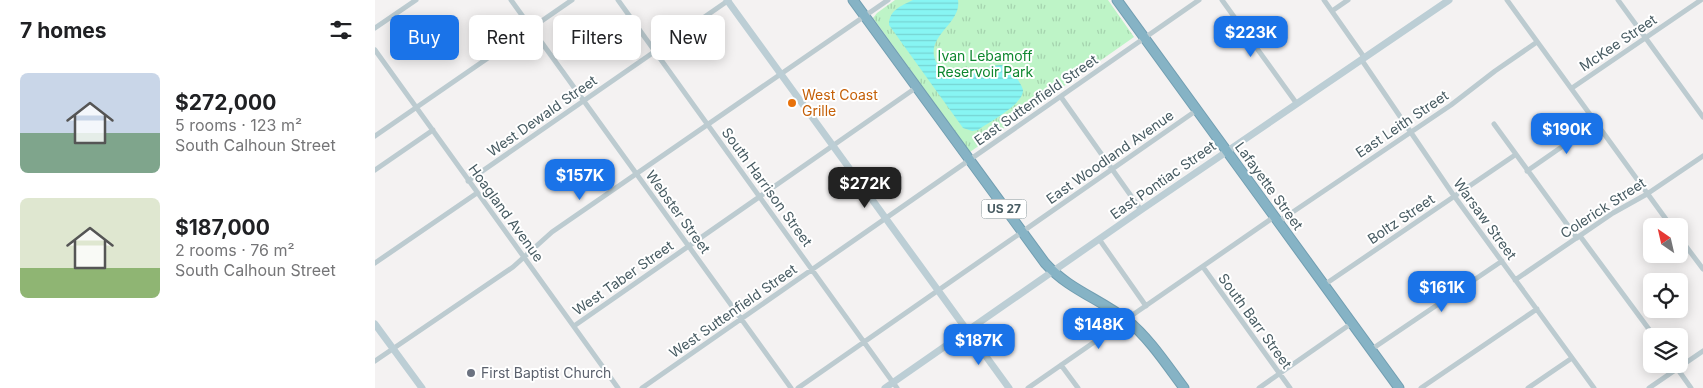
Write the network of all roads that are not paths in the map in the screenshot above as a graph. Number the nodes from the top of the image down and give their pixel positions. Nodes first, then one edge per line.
1 (416, 0) edge
2 (511, 0) edge
3 (573, 0) edge
4 (618, 0) edge
5 (728, 0) edge
6 (853, 0) edge
7 (887, 0) edge
8 (1117, 0) edge
9 (1199, 0) edge
10 (1222, 0) edge
11 (1323, 0) edge
12 (1348, 0) edge
13 (1449, 0) edge
14 (1507, 0) edge
15 (1618, 0) edge
16 (1701, 0) edge
17 (1332, 11) junction
18 (521, 15) edge
19 (707, 15) edge
20 (864, 16) junction
21 (543, 21) edge
22 (375, 28) edge
23 (1645, 37) junction
24 (1145, 39) junction
25 (1537, 42) junction
26 (543, 45) edge
27 (651, 45) edge
28 (375, 50) edge
29 (651, 54) edge
30 (1363, 58) junction
31 (486, 60) edge
32 (661, 60) edge
33 (781, 73) junction
34 (917, 87) junction
35 (1572, 88) junction
36 (1061, 98) junction
37 (584, 101) junction
38 (1297, 104) junction
39 (417, 108) junction
40 (1197, 110) junction
41 (1703, 118) edge
42 (1596, 123) junction
43 (707, 124) junction
44 (1494, 124) dead end
45 (433, 130) junction
46 (1410, 132) junction
47 (375, 136) edge
48 (833, 146) junction
49 (1227, 152) junction
50 (1515, 154) junction
51 (1703, 156) edge
52 (969, 160) junction
53 (1112, 169) junction
54 (375, 170) edge
55 (1527, 171) junction
56 (636, 173) junction
57 (468, 181) junction
58 (477, 193) junction
59 (1647, 194) junction
60 (1454, 196) junction
61 (759, 197) junction
62 (1141, 210) junction
63 (885, 218) junction
64 (1665, 218) edge
65 (1276, 219) junction
66 (1021, 232) junction
67 (1578, 237) junction
68 (1099, 239) junction
69 (689, 246) junction
70 (1688, 248) edge
71 (523, 256) junction
72 (1502, 261) junction
73 (375, 263) edge
74 (1702, 265) edge
75 (1203, 267) junction
76 (812, 269) junction
77 (1053, 272) junction
78 (1515, 280) junction
79 (1324, 285) junction
80 (938, 290) junction
81 (1146, 306) junction
82 (1537, 309) junction
83 (1129, 318) junction
84 (741, 319) junction
85 (1352, 323) junction
86 (375, 324) edge
87 (574, 326) junction
88 (1648, 328) edge
89 (967, 331) junction
90 (864, 341) junction
91 (393, 349) junction
92 (1372, 350) junction
93 (1703, 351) edge
94 (1572, 358) junction
95 (1688, 359) edge
96 (375, 361) edge
97 (1061, 365) junction
98 (1667, 373) edge
99 (1680, 373) edge
100 (1280, 374) junction
101 (895, 385) edge
102 (422, 388) edge
103 (618, 388) edge
104 (642, 388) edge
105 (791, 388) edge
106 (798, 388) edge
107 (885, 388) edge
108 (1009, 388) edge
109 (1028, 388) edge
110 (1078, 388) edge
111 (1184, 388) edge
112 (1259, 388) edge
113 (1290, 388) edge
114 (1399, 388) edge
115 (1421, 388) edge
116 (1528, 388) edge
117 (1594, 388) edge
118 (1649, 388) edge
119 (1691, 388) edge

1 - 22 street
2 - 18 street, Webster Street
3 - 21 street
4 - 27 street, South Harrison Street
5 - 19 street, West Dewald Street
5 - 33 street
6 - 20 highway, US 27
7 - 20 street
8 - 24 highway, Lafayette Street
9 - 24 street, East Suttenfield Street
10 - 38 street
11 - 17 street, Warsaw Street
12 - 17 street
13 - 30 street, East Pontiac Street
14 - 25 street
15 - 23 street
16 - 23 street, McKee Street
17 - 30 street, Warsaw Street
20 - 33 street
20 - 34 highway, US 27
23 - 35 street, McKee Street
23 - 41 street
24 - 36 street, East Suttenfield Street
24 - 40 highway, Lafayette Street
25 - 35 street
25 - 46 street, East Leith Street
26 - 37 street, Webster Street
28 - 39 street, Hoagland Avenue
29 - 37 street, West Dewald Street
30 - 38 street, East Pontiac Street
30 - 46 street, Warsaw Street
31 - 39 street
32 - 43 street, South Harrison Street
33 - 43 street
33 - 48 street
34 - 48 street, West Taber Street
34 - 52 highway, US 27
35 - 42 street
36 - 52 street, East Suttenfield Street
36 - 53 street
37 - 56 street, Webster Street
37 - 57 street, West Dewald Street
38 - 49 street, East Pontiac Street
39 - 45 street, Hoagland Avenue
39 - 47 street
40 - 49 highway, Lafayette Street
40 - 53 street, East Woodland Avenue
42 - 55 street
42 - 59 street
43 - 56 street
43 - 61 street, South Harrison Street
44 - 50 street
45 - 54 street
45 - 57 street, Hoagland Avenue
46 - 60 street, Warsaw Street
46 - 65 street, East Leith Street
48 - 61 street, West Taber Street
48 - 63 street
49 - 62 street, East Pontiac Street
49 - 65 highway, Lafayette Street
50 - 55 street
50 - 60 street, Boltz Street
51 - 59 street, Colerick Street
52 - 63 street, East Suttenfield Street
52 - 66 highway, US 27
53 - 62 street
53 - 66 street, East Woodland Avenue
55 - 67 street
56 - 69 street, Webster Street
56 - 71 street
57 - 58 street, Hoagland Avenue
58 - 71 street, Hoagland Avenue
58 - 73 street
59 - 64 street
59 - 67 street, Colerick Street
60 - 72 street, Warsaw Street
60 - 79 street, Boltz Street
61 - 69 street, West Taber Street
61 - 76 street, South Harrison Street
62 - 68 street, East Pontiac Street
63 - 76 street, West Suttenfield Street
63 - 80 street
65 - 75 street, East Leith Street
65 - 79 highway, Lafayette Street
66 - 77 highway, US 27
66 - 80 street, East Woodland Avenue
67 - 78 street, Colerick Street
67 - 88 street
68 - 77 street, East Pontiac Street
68 - 81 street
69 - 84 street, Webster Street
69 - 87 street, West Taber Street
70 - 74 street
71 - 87 street, Hoagland Avenue
71 - 91 street
72 - 78 street, Warsaw Street
72 - 92 street
75 - 81 street, East Leith Street
75 - 100 street, South Barr Street
76 - 84 street, West Suttenfield Street
76 - 90 street, South Harrison Street
77 - 83 highway, US 27
77 - 89 street, East Pontiac Street
78 - 82 street, Warsaw Street
79 - 85 highway, Lafayette Street
80 - 89 street
80 - 90 street, East Woodland Avenue
81 - 83 street, East Leith Street
82 - 94 street, Warsaw Street
82 - 115 street
83 - 97 street, East Leith Street
83 - 111 highway, US 27
84 - 104 street, West Suttenfield Street
84 - 105 street, Webster Street
85 - 92 highway, Lafayette Street
85 - 100 street
86 - 91 street
87 - 103 street, Hoagland Avenue
89 - 101 street, East Pontiac Street
89 - 108 street
90 - 101 street, South Harrison Street
90 - 106 street, East Woodland Avenue
91 - 96 street
91 - 102 street
92 - 114 highway, Lafayette Street
93 - 95 street
94 - 116 street
94 - 117 street, Warsaw Street
97 - 109 street, East Leith Street
97 - 110 street
98 - 118 street
99 - 119 street
100 - 112 street
100 - 113 street, South Barr Street
101 - 107 street, East Pontiac Street

